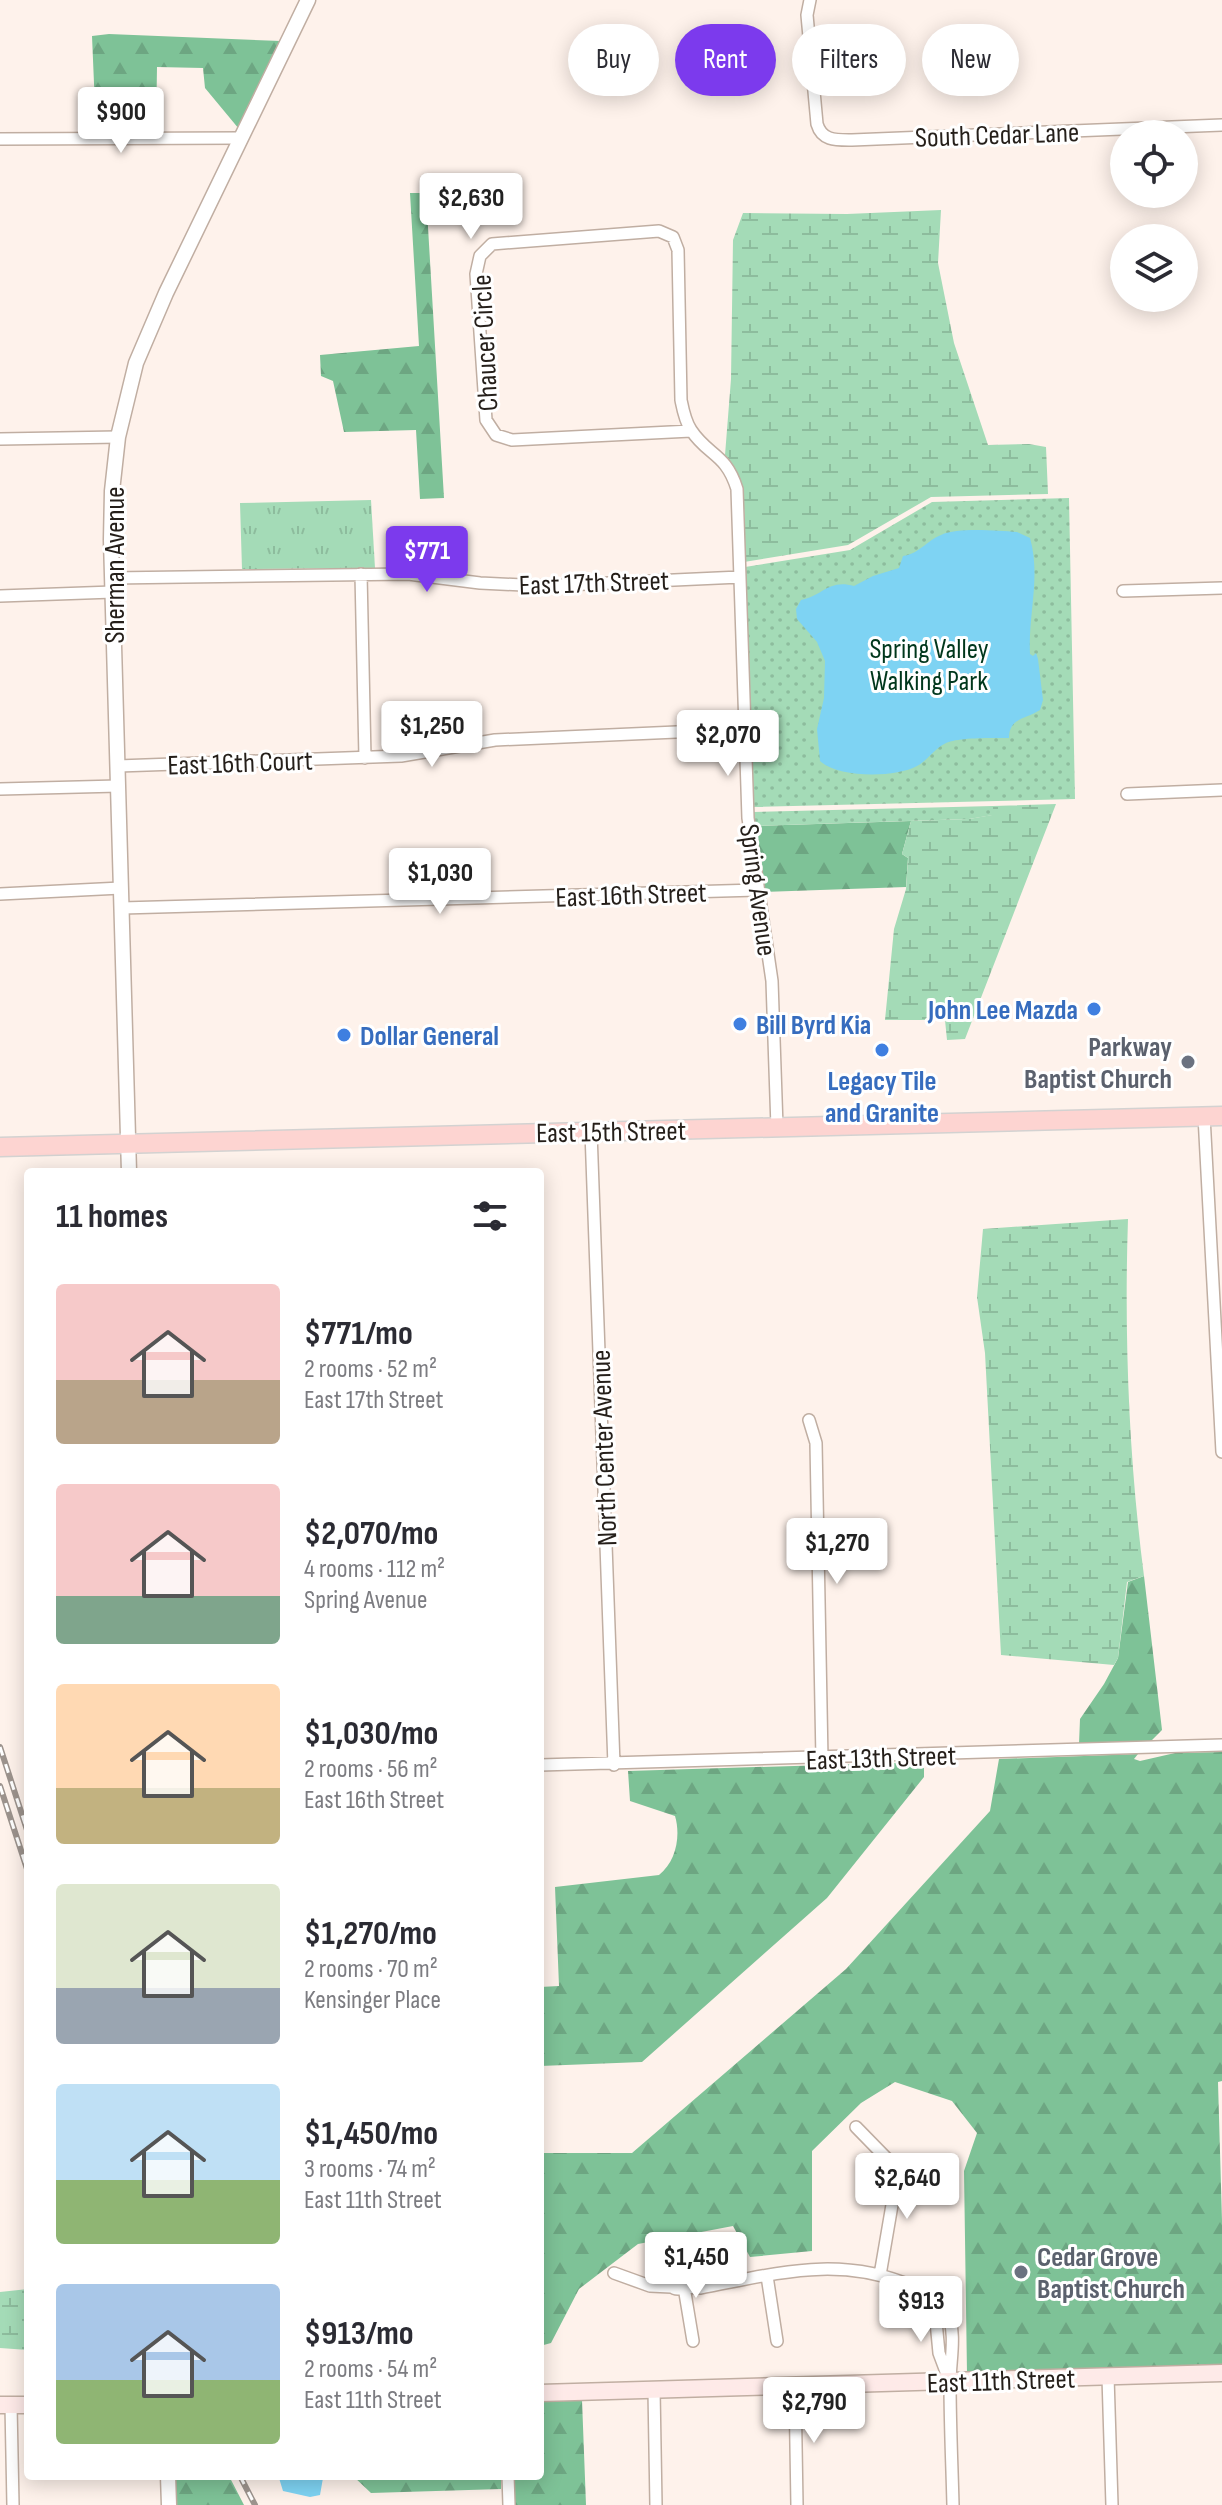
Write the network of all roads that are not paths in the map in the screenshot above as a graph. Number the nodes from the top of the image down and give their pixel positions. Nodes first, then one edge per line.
1 (308, 0) edge
2 (810, 0) edge
3 (1222, 125) edge
4 (241, 138) junction
5 (0, 139) edge
6 (691, 431) junction
7 (118, 437) junction
8 (0, 439) edge
9 (361, 574) junction
10 (740, 577) junction
11 (112, 585) junction
12 (1222, 588) edge
13 (1123, 591) dead end
14 (0, 596) edge
15 (744, 729) junction
16 (365, 758) junction
17 (118, 766) junction
18 (118, 786) junction
19 (0, 789) edge
20 (1222, 790) edge
21 (1127, 794) dead end
22 (121, 888) junction
23 (757, 890) junction
24 (0, 894) edge
25 (122, 908) junction
26 (1213, 1116) edge
27 (777, 1127) junction
28 (591, 1132) junction
29 (128, 1144) junction
30 (0, 1147) edge
31 (129, 1168) edge
32 (809, 1420) dead end
33 (1222, 1452) edge
34 (1222, 1745) edge
35 (822, 1759) junction
36 (544, 1765) edge
37 (614, 1765) junction
38 (856, 2127) dead end
39 (898, 2170) junction
40 (949, 2196) dead end
41 (614, 2273) dead end
42 (880, 2275) junction
43 (767, 2276) junction
44 (896, 2280) junction
45 (671, 2287) junction
46 (684, 2287) junction
47 (898, 2317) dead end
48 (693, 2341) dead end
49 (777, 2341) dead end
50 (1222, 2373) edge
51 (1108, 2377) junction
52 (950, 2381) junction
53 (795, 2386) junction
54 (654, 2390) junction
55 (544, 2393) edge
56 (13, 2405) edge
57 (168, 2480) edge
58 (508, 2480) edge
59 (13, 2505) edge
60 (169, 2505) edge
61 (509, 2505) edge
62 (656, 2505) edge
63 (797, 2505) edge
64 (953, 2505) edge
65 (1112, 2505) edge

1 - 4 street, Sherman Avenue
2 - 3 street, South Cedar Lane
4 - 5 street
4 - 7 street, Sherman Avenue
6 - 6 street, Chaucer Circle
6 - 10 street, Spring Avenue
7 - 8 street
7 - 11 street, Sherman Avenue
9 - 10 street, East 17th Street
9 - 11 street, East 17th Street
9 - 16 street
10 - 15 street, Spring Avenue
11 - 14 street, East 17th Street
11 - 17 street, Sherman Avenue
12 - 13 street
15 - 16 street, East 16th Court
15 - 23 street, Spring Avenue
16 - 17 street, East 16th Court
17 - 18 street, Sherman Avenue
18 - 19 street
18 - 22 street, Sherman Avenue
20 - 21 street
22 - 24 street
22 - 25 street, Sherman Avenue
23 - 25 street, East 16th Street
23 - 27 street, Spring Avenue
25 - 29 street, Sherman Avenue
26 - 27 main road, East 15th Street
26 - 33 street
27 - 28 main road, East 15th Street
28 - 29 main road, East 15th Street
28 - 37 street, North Center Avenue
29 - 30 main road, East 15th Street
29 - 31 street, Sherman Avenue
32 - 35 street
34 - 35 street, East 13th Street
35 - 37 street, East 13th Street
36 - 37 street, East 13th Street
38 - 39 street
39 - 40 street
39 - 42 street
41 - 45 street
42 - 43 street
42 - 44 street
43 - 46 street
43 - 49 street
44 - 47 street
44 - 52 street
45 - 46 street
45 - 46 street
46 - 48 street
50 - 51 main road, East 11th Street
51 - 52 main road, East 11th Street
51 - 65 street
52 - 53 main road, East 11th Street
52 - 64 street
53 - 54 main road, East 11th Street
53 - 63 street
54 - 55 main road, East 11th Street
54 - 62 street
56 - 59 street
57 - 60 street
58 - 61 street

